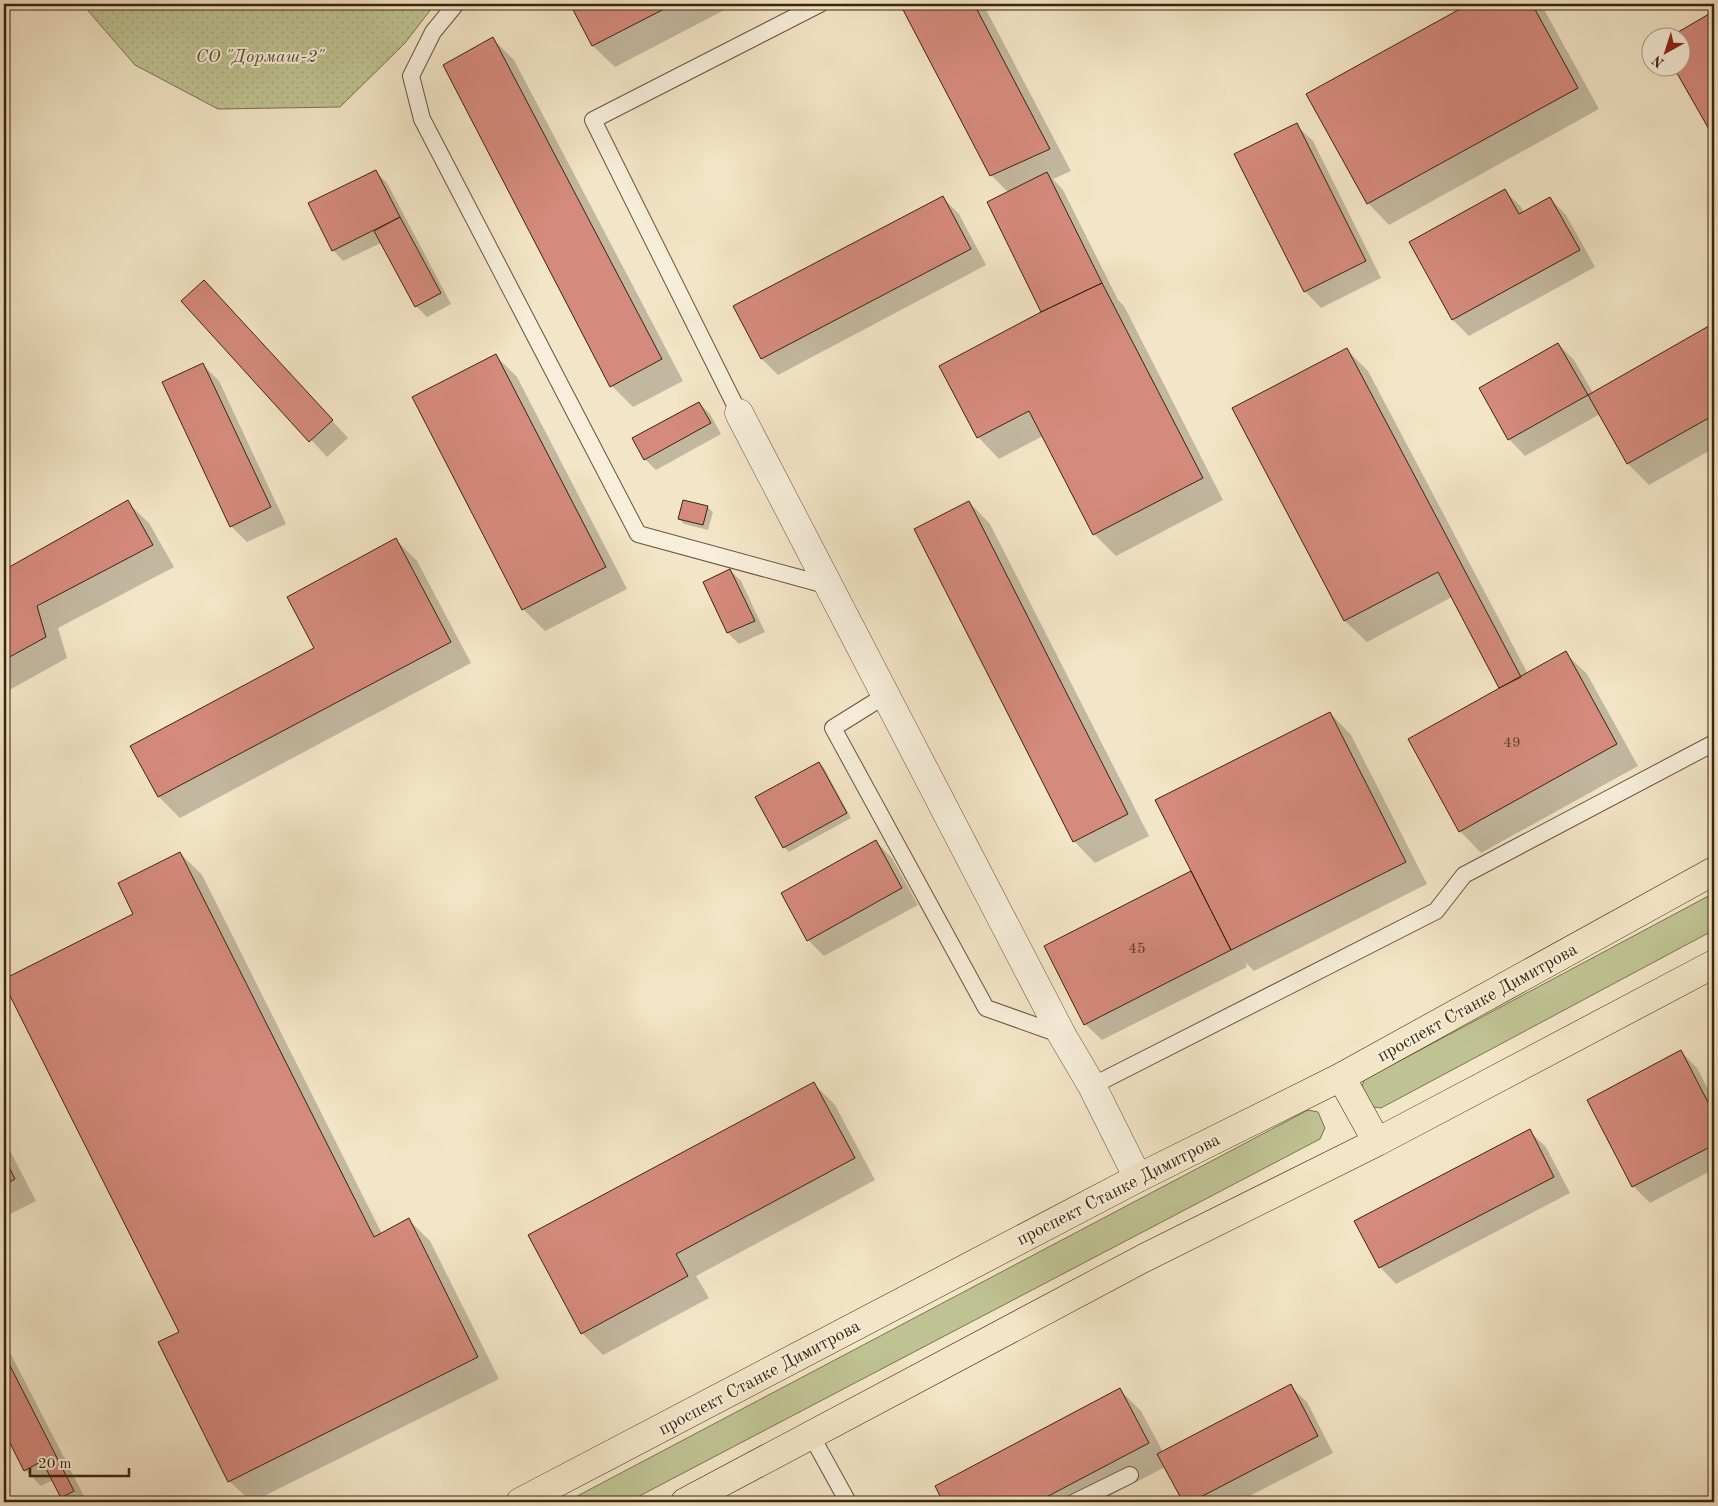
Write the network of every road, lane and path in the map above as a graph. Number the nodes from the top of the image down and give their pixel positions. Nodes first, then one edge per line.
1 (456, 4) edge
2 (820, 4) edge
3 (739, 413) joint
4 (829, 586) junction
5 (886, 695) junction
6 (1714, 743) edge
7 (1714, 871) edge
8 (1714, 964) edge
9 (1062, 1035) junction
10 (1341, 1077) junction
11 (1092, 1086) junction
12 (1377, 1142) junction
13 (1138, 1178) junction
14 (811, 1435) junction
15 (1130, 1475) dead end
16 (520, 1502) edge
17 (685, 1502) edge
18 (848, 1502) edge
19 (1075, 1502) edge

1 - 4 lane
2 - 3 lane
3 - 4 street
4 - 5 street
5 - 9 street
5 - 9 lane
6 - 11 lane
7 - 10 main road, проспект Станке Димитрова
8 - 12 main road
9 - 11 street
10 - 12 main road
10 - 13 main road, проспект Станке Димитрова
11 - 13 street
12 - 14 main road
13 - 16 main road, проспект Станке Димитрова
14 - 17 main road
14 - 18 lane
15 - 19 lane

